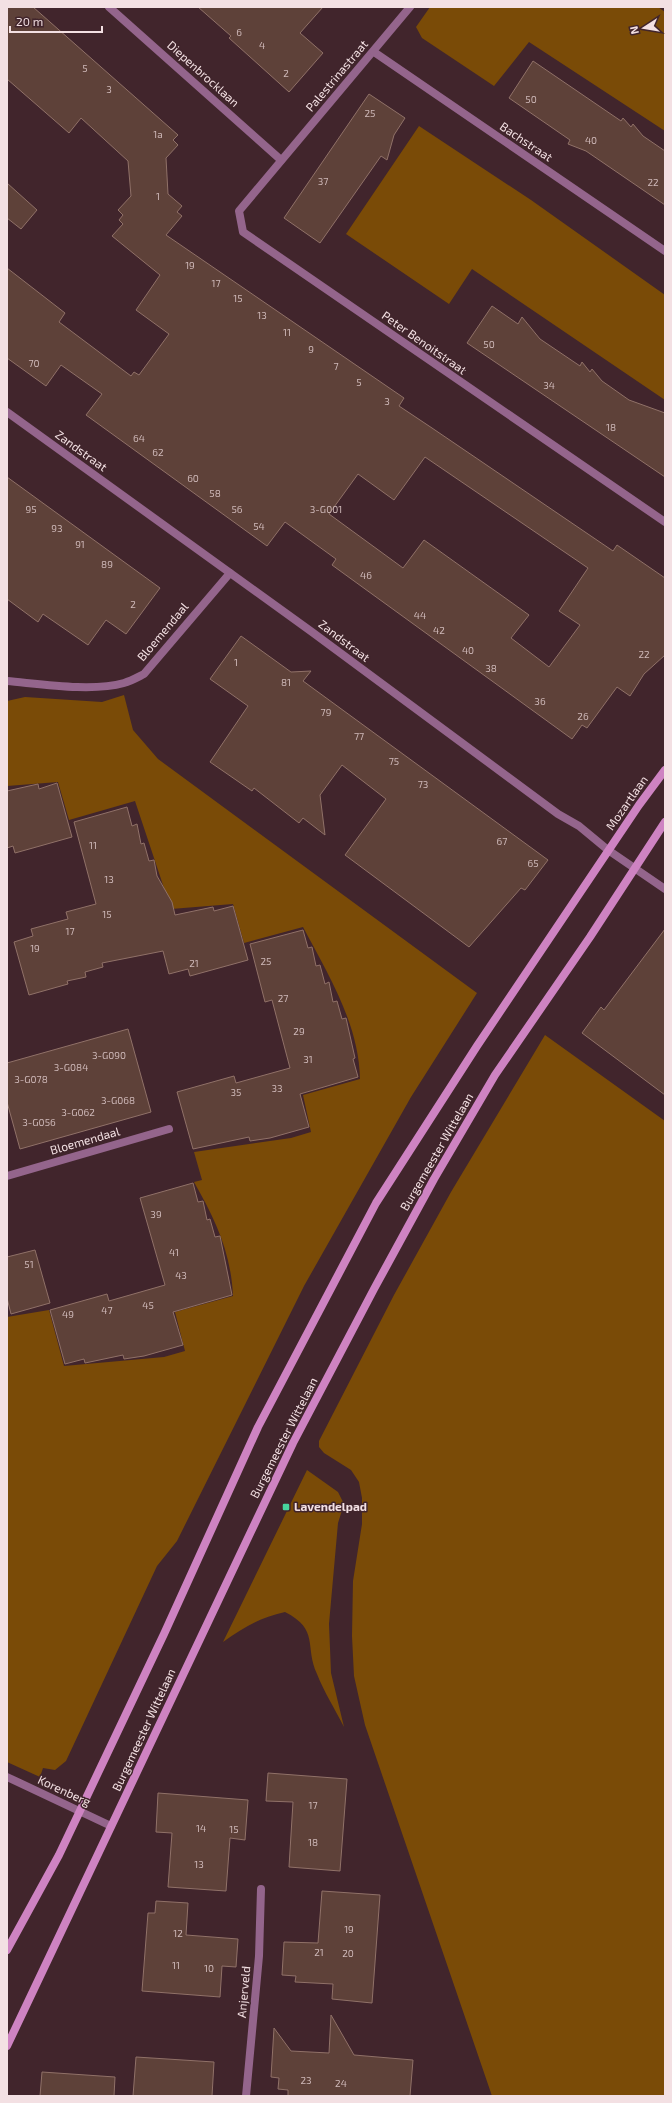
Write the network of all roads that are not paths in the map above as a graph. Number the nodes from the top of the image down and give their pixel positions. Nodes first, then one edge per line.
1 (109, 7) edge
2 (410, 7) edge
3 (374, 52) junction
4 (281, 160) junction
5 (665, 251) edge
6 (7, 412) edge
7 (665, 522) edge
8 (230, 573) junction
9 (7, 681) edge
10 (665, 770) edge
11 (665, 822) edge
12 (608, 850) junction
13 (633, 868) junction
14 (665, 889) edge
15 (169, 1129) dead end
16 (7, 1176) edge
17 (7, 1777) edge
18 (79, 1811) junction
19 (111, 1826) junction
20 (261, 1890) dead end
21 (7, 1950) edge
22 (7, 2046) edge
23 (246, 2096) edge

1 - 4 street, Diepenbrocklaan
2 - 3 street, Palestrinastraat
3 - 4 street, Palestrinastraat
3 - 5 street, Bachstraat
4 - 7 street, Peter Benoitstraat
6 - 8 street, Zandstraat
8 - 9 street, Bloemendaal
8 - 12 street, Zandstraat
10 - 12 street, Mozartlaan
11 - 13 street
12 - 13 street, Zandstraat
12 - 18 street, Burgemeester Wittelaan
13 - 14 street, Zandstraat
13 - 19 street, Burgemeester Wittelaan
15 - 16 street, Bloemendaal
17 - 18 street, Korenberg
18 - 19 street, Korenberg
18 - 21 street, Burgemeester Wittelaan
19 - 22 street, Burgemeester Wittelaan
20 - 23 street, Anjerveld

